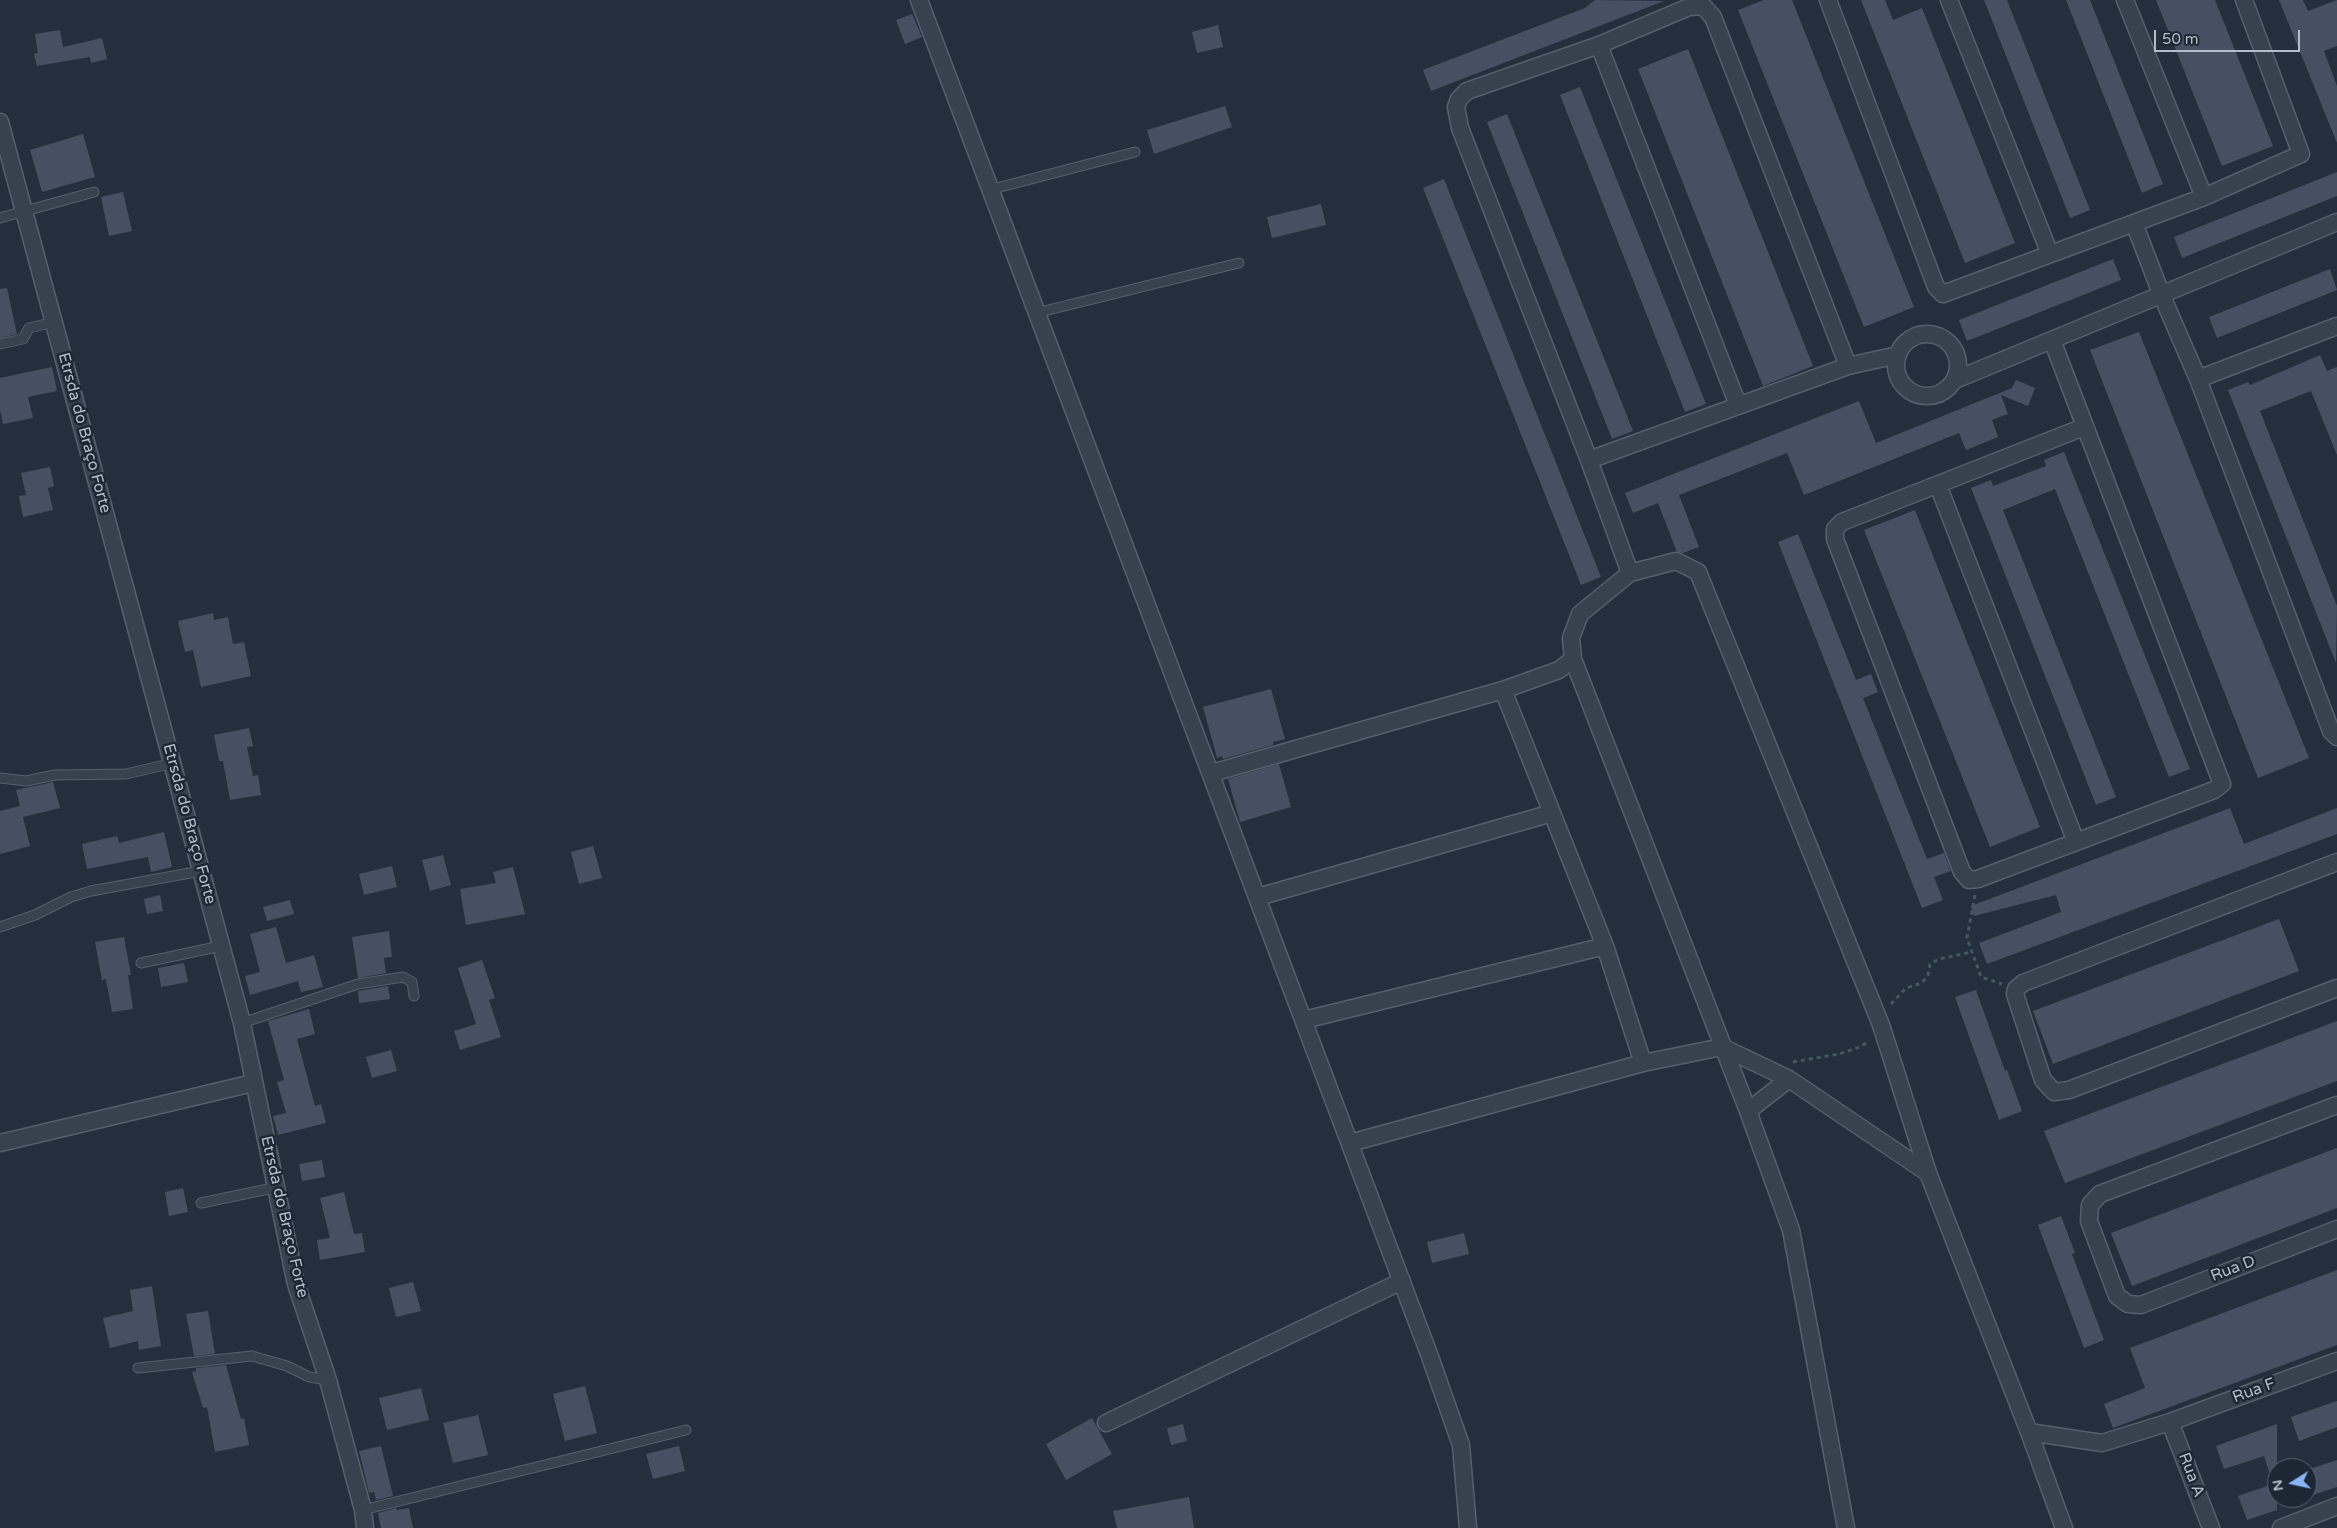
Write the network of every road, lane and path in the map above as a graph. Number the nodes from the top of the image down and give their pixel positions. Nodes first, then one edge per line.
1 (919, 0) edge
2 (1828, 0) edge
3 (1949, 0) edge
4 (2125, 0) edge
5 (2244, 0) edge
6 (1598, 44) junction
7 (0, 122) edge
8 (1135, 152) dead end
9 (989, 190) junction
10 (94, 192) dead end
11 (2204, 197) junction
12 (24, 211) junction
13 (0, 218) edge
14 (2337, 222) edge
15 (2134, 223) junction
16 (2050, 254) junction
17 (1239, 263) dead end
18 (2162, 296) junction
19 (1036, 313) junction
20 (54, 322) junction
21 (2337, 326) edge
22 (2052, 340) junction
23 (0, 344) edge
24 (1898, 355) junction
25 (1848, 366) junction
26 (2198, 379) junction
27 (1955, 380) junction
28 (1738, 405) junction
29 (2084, 427) junction
30 (1590, 460) junction
31 (1938, 485) junction
32 (1630, 573) junction
33 (1573, 659) junction
34 (1503, 690) junction
35 (2337, 737) edge
36 (172, 763) junction
37 (1212, 773) junction
38 (0, 778) edge
39 (1552, 813) junction
40 (2076, 842) junction
41 (2337, 862) edge
42 (201, 871) junction
43 (1978, 879) junction
44 (1258, 897) junction
45 (0, 927) edge
46 (222, 946) junction
47 (1605, 946) junction
48 (141, 963) dead end
49 (2337, 988) edge
50 (2016, 989) junction
51 (414, 996) dead end
52 (1304, 1020) junction
53 (242, 1023) junction
54 (1722, 1047) junction
55 (1643, 1063) junction
56 (1788, 1079) junction
57 (253, 1083) junction
58 (2337, 1105) edge
59 (1748, 1111) junction
60 (1350, 1143) junction
61 (0, 1144) edge
62 (1928, 1173) junction
63 (278, 1187) junction
64 (201, 1203) dead end
65 (2337, 1229) edge
66 (1402, 1281) junction
67 (2337, 1361) edge
68 (138, 1368) dead end
69 (328, 1380) junction
70 (2170, 1422) junction
71 (1106, 1423) dead end
72 (686, 1430) dead end
73 (2030, 1432) junction
74 (2337, 1506) edge
75 (363, 1510) junction
76 (365, 1528) edge
77 (1468, 1528) edge
78 (1846, 1528) edge
79 (2064, 1528) edge
80 (2211, 1528) edge
81 (2280, 1528) edge

1 - 9 street
2 - 16 street
3 - 16 street
4 - 11 street
5 - 11 street
6 - 25 street
6 - 28 street
6 - 30 street
7 - 12 street, Etrsda do Braço Forte
8 - 9 lane
9 - 19 street
10 - 12 lane
11 - 15 street
12 - 13 lane
12 - 20 street, Etrsda do Braço Forte
14 - 18 street
15 - 16 street
15 - 18 street
17 - 19 lane
18 - 22 street
18 - 26 street
19 - 37 street
20 - 23 lane
20 - 36 street, Etrsda do Braço Forte
21 - 26 street
22 - 27 street
22 - 29 street
24 - 25 street
24 - 27 street
24 - 27 street
25 - 28 street
26 - 35 street
28 - 30 street
29 - 31 street
29 - 40 street
30 - 32 street
31 - 40 street
31 - 43 street
32 - 33 street
32 - 62 street
33 - 34 street
33 - 54 street
34 - 37 street
34 - 39 street
36 - 38 lane
36 - 42 street, Etrsda do Braço Forte
37 - 44 street
39 - 44 street
39 - 47 street
40 - 43 street
41 - 50 street
42 - 45 lane
42 - 46 street, Etrsda do Braço Forte
43 - 50 path
44 - 52 street
46 - 48 lane
46 - 53 street, Etrsda do Braço Forte
47 - 52 street
47 - 55 street
49 - 50 street
51 - 53 lane
52 - 60 street
53 - 57 street, Etrsda do Braço Forte
54 - 55 street
54 - 56 street
54 - 59 street
55 - 60 street
56 - 59 street
56 - 62 street
57 - 61 street
57 - 63 street, Etrsda do Braço Forte
58 - 65 street, Rua D
59 - 78 street
60 - 66 street
62 - 73 street
63 - 64 lane
63 - 69 street, Etrsda do Braço Forte
66 - 71 street
66 - 77 street
67 - 70 street, Rua F
68 - 69 lane
69 - 75 street, Etrsda do Braço Forte
70 - 73 street, Rua F
70 - 80 street, Rua A
72 - 75 lane
73 - 79 street
74 - 81 street
75 - 76 street, Etrsda do Braço Forte

